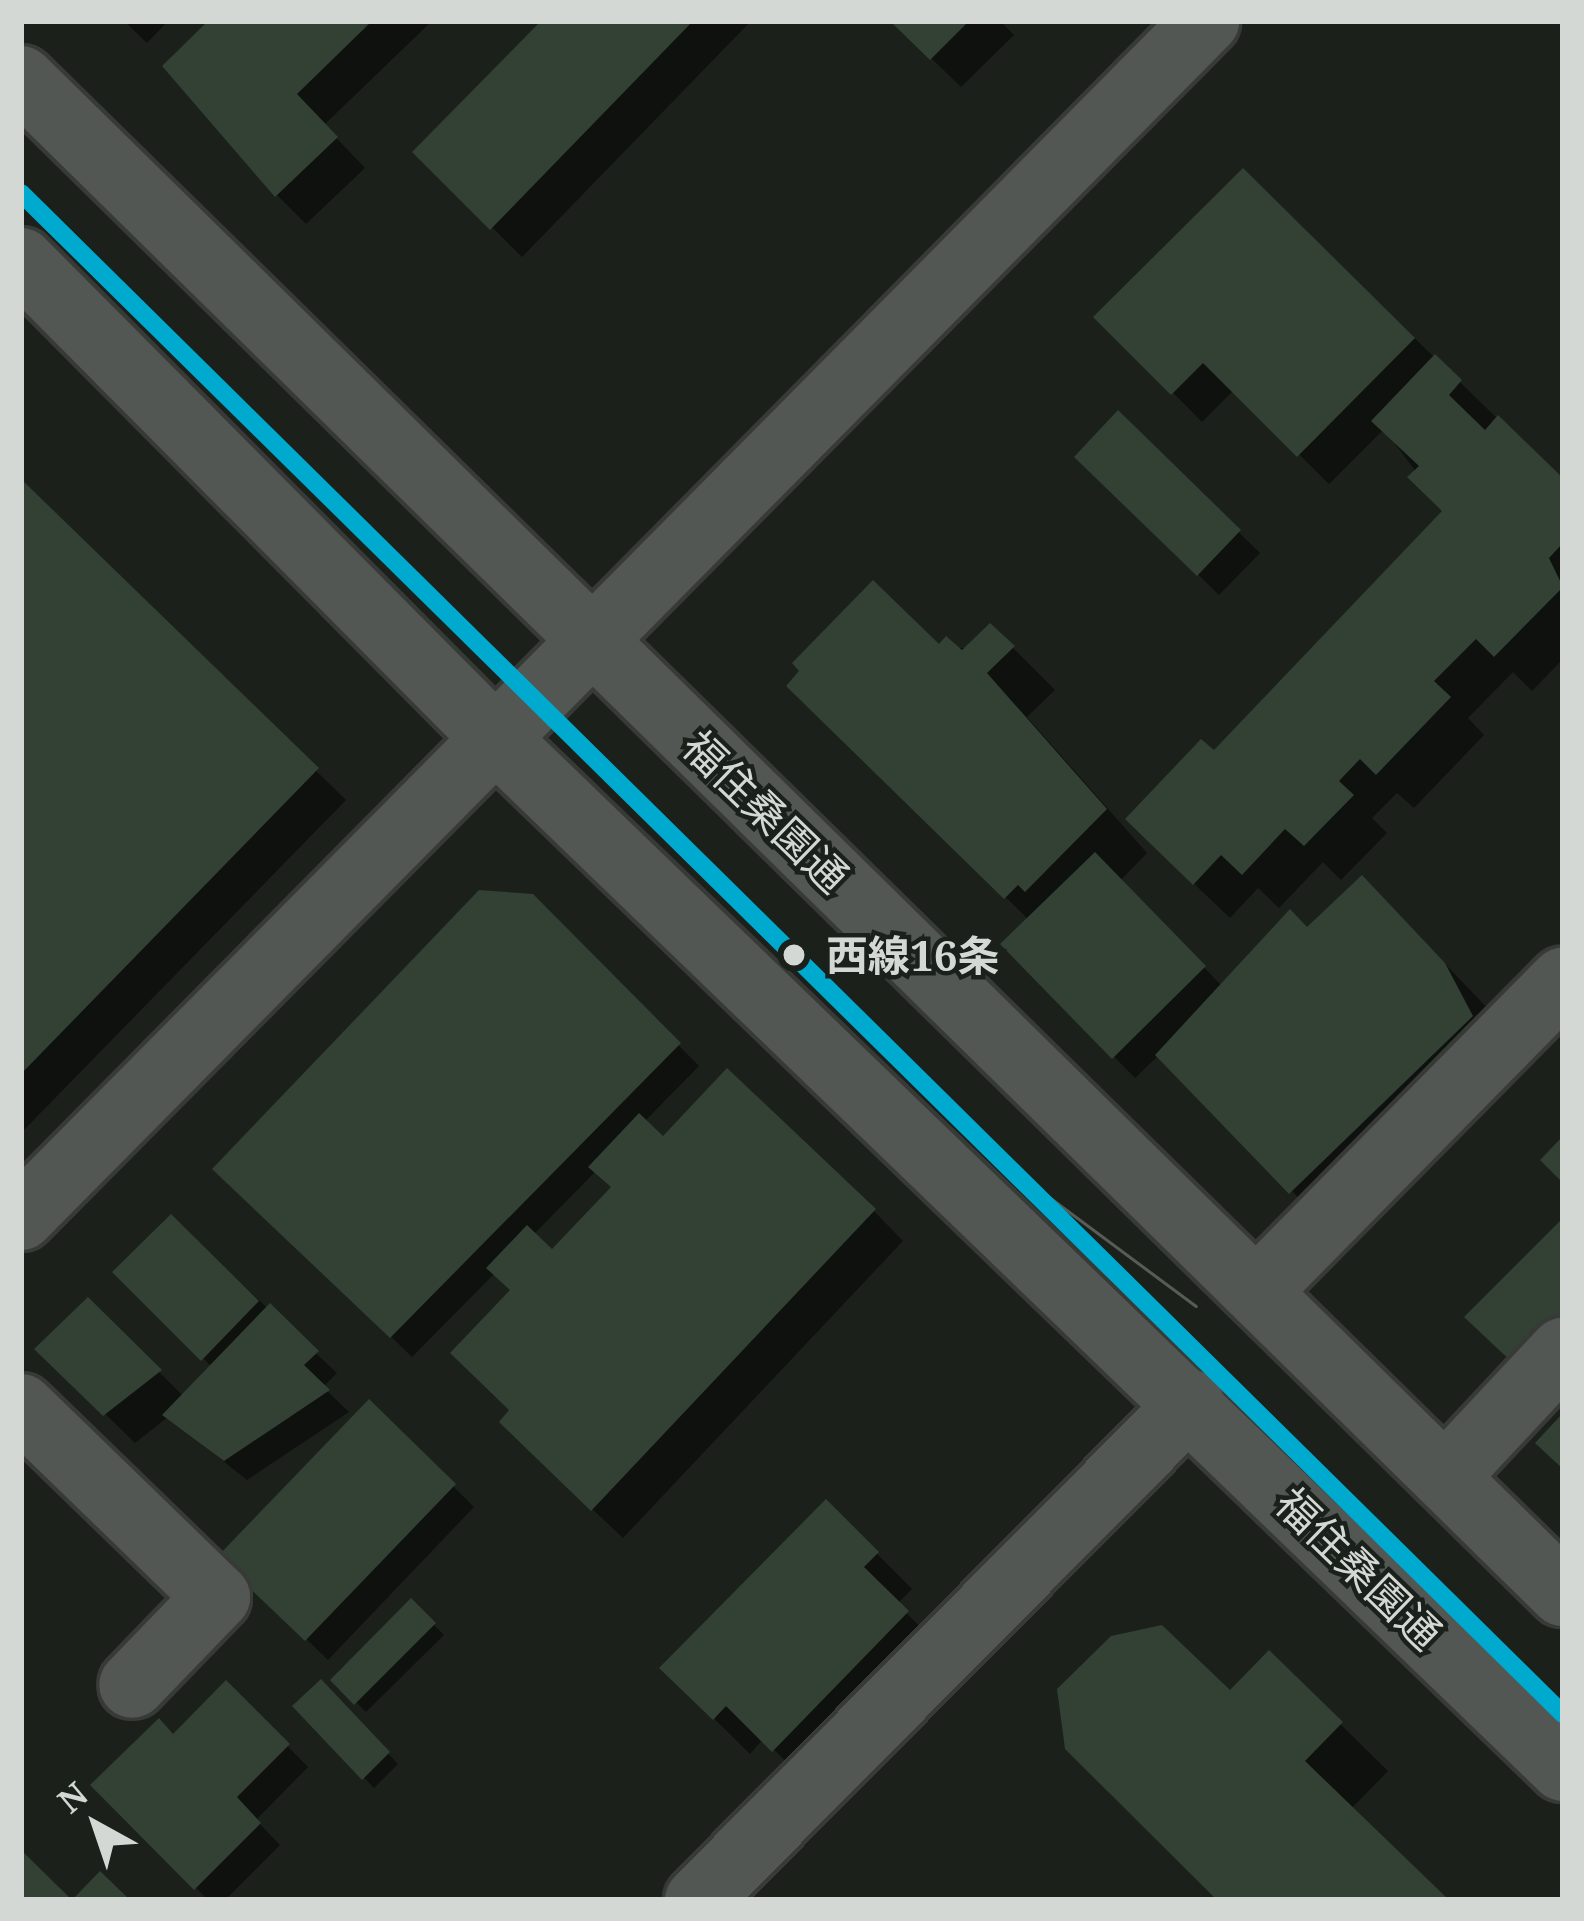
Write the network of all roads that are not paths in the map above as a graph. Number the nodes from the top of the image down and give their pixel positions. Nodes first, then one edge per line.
1 (1206, 21) edge
2 (21, 79) edge
3 (21, 261) edge
4 (591, 639) junction
5 (495, 738) junction
6 (1563, 981) edge
7 (21, 1217) edge
8 (1256, 1291) junction
9 (1563, 1351) edge
10 (1191, 1402) junction
11 (21, 1407) edge
12 (1445, 1477) junction
13 (1563, 1593) edge
14 (132, 1685) dead end
15 (1563, 1768) edge
16 (698, 1900) edge

1 - 4 street
2 - 4 street, 福住桑園通
3 - 5 street, 福住桑園通
4 - 5 street
4 - 8 street, 福住桑園通
5 - 7 street
5 - 10 street, 福住桑園通
6 - 8 street
8 - 12 street, 福住桑園通
9 - 12 street
10 - 15 street, 福住桑園通
10 - 16 street
11 - 14 street
12 - 13 street, 福住桑園通

